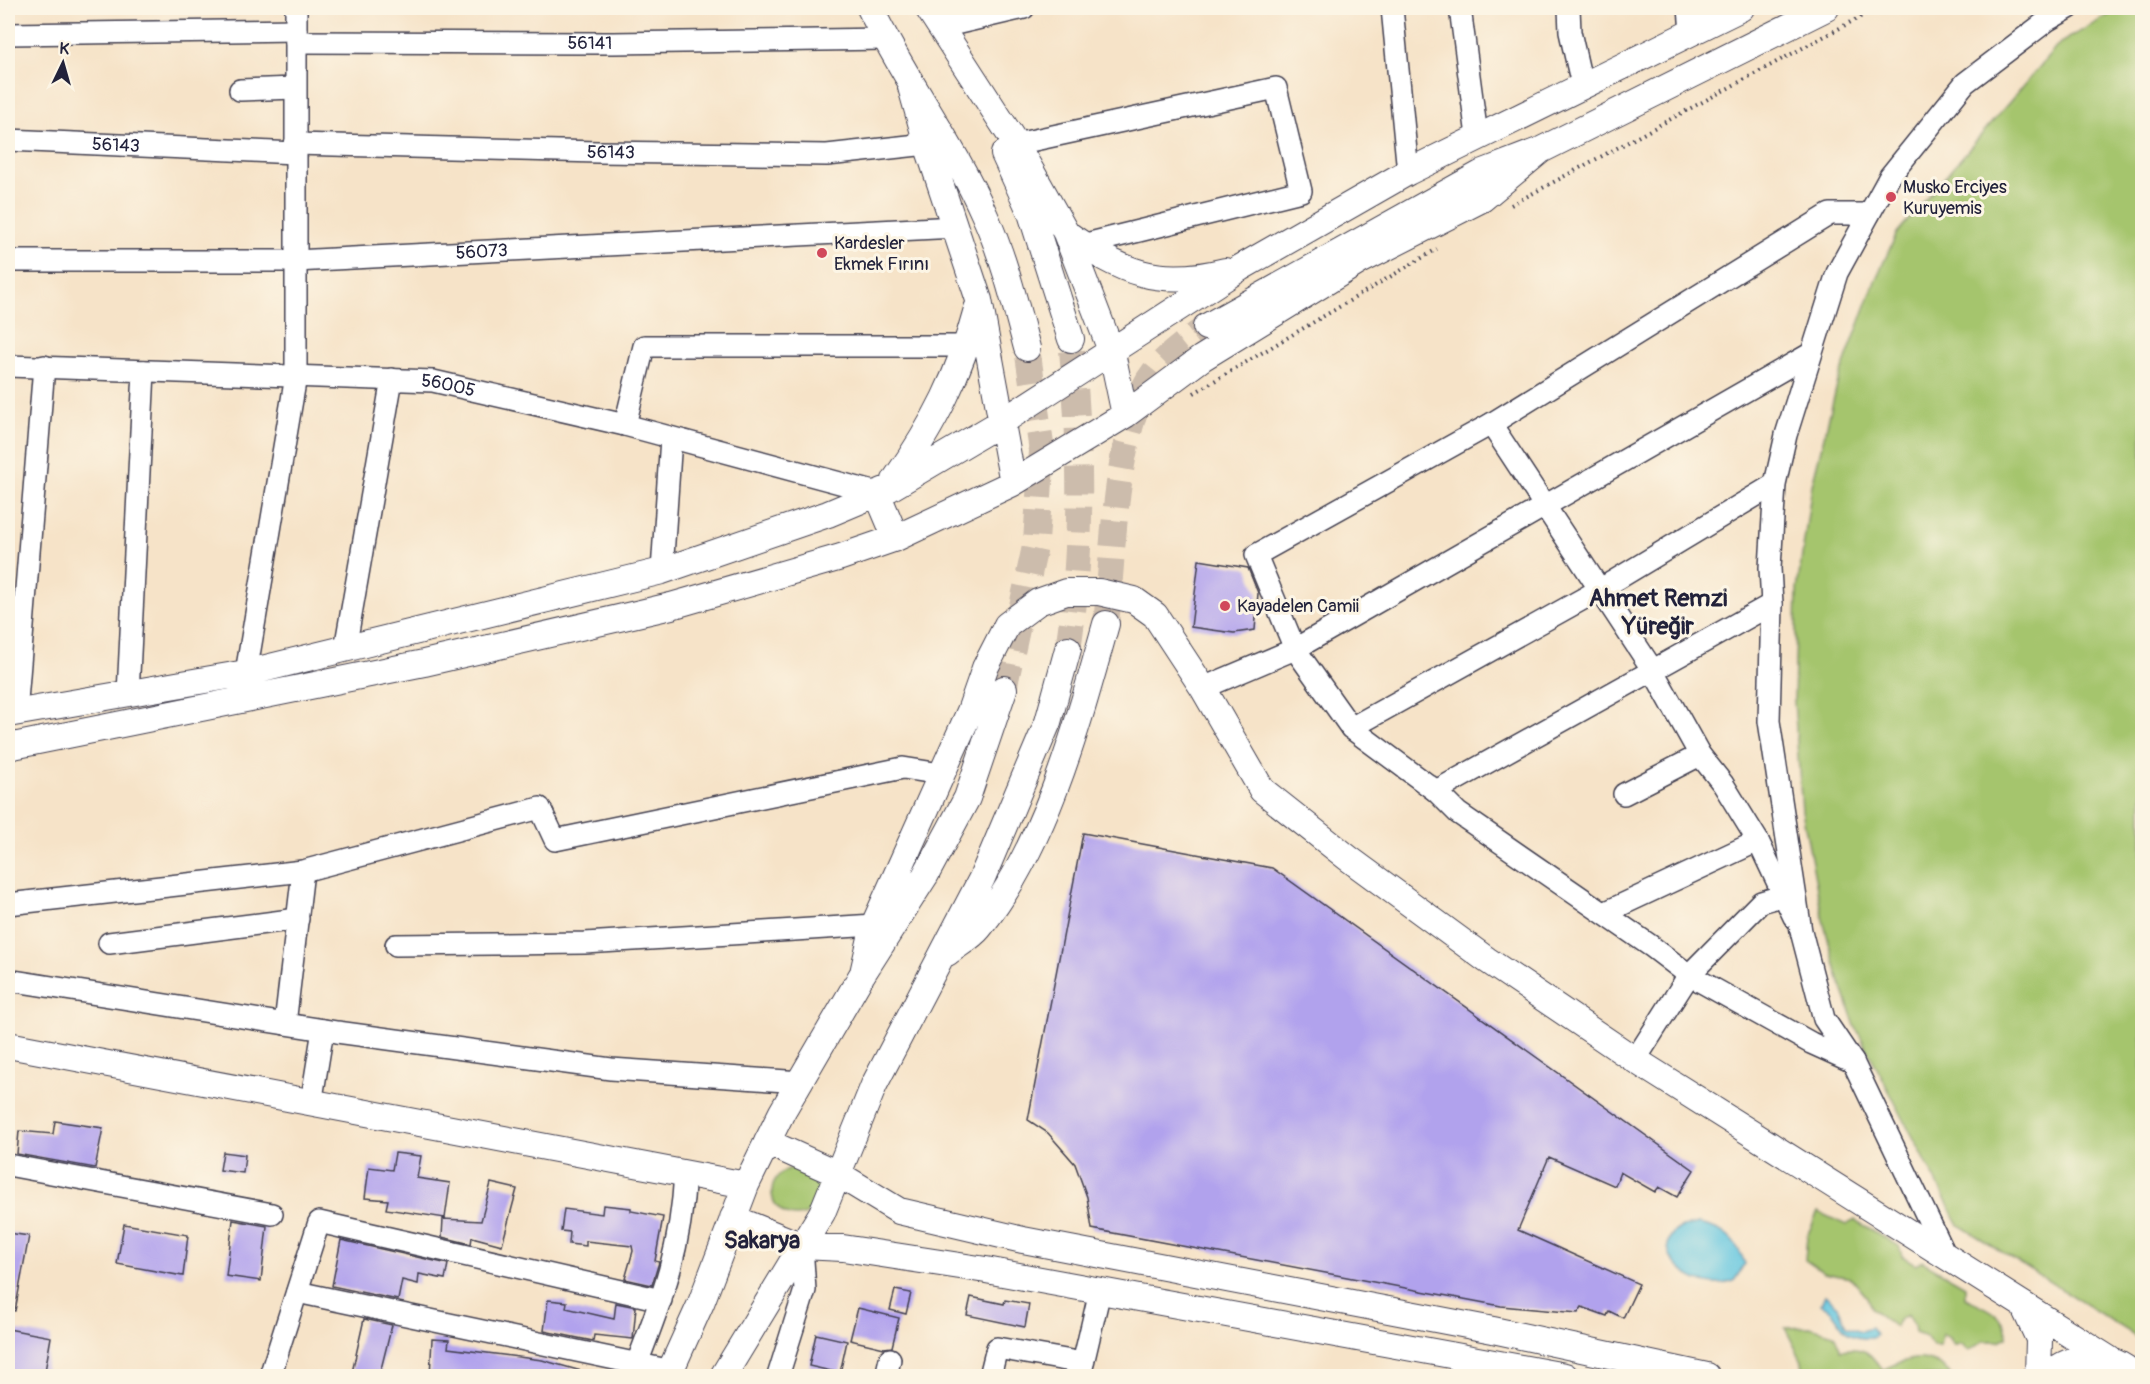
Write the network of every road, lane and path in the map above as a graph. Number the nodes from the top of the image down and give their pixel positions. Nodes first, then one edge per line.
1 (296, 8) edge
2 (870, 8) edge
3 (1024, 8) edge
4 (1392, 8) edge
5 (1460, 8) edge
6 (1569, 8) edge
7 (1741, 8) edge
8 (1826, 8) edge
9 (1877, 8) edge
10 (2069, 8) edge
11 (935, 17) edge
12 (1690, 20) edge
13 (8, 34) edge
14 (296, 36) junction
15 (885, 39) junction
16 (975, 80) junction
17 (1582, 85) junction
18 (296, 87) junction
19 (911, 87) junction
20 (240, 90) dead end
21 (1477, 136) junction
22 (8, 140) edge
23 (927, 144) junction
24 (1016, 144) junction
25 (295, 148) junction
26 (1541, 150) junction
27 (1408, 172) junction
28 (1502, 211) dead end
29 (1869, 214) junction
30 (956, 227) junction
31 (1074, 239) junction
32 (1443, 246) dead end
33 (8, 261) edge
34 (295, 261) junction
35 (1240, 268) junction
36 (979, 300) junction
37 (1206, 327) tunnel mouth
38 (1071, 339) tunnel mouth
39 (967, 346) junction
40 (1027, 348) tunnel mouth
41 (1112, 352) junction
42 (1810, 354) junction
43 (8, 366) edge
44 (44, 366) junction
45 (144, 371) junction
46 (296, 376) junction
47 (392, 379) junction
48 (1194, 394) dead end
49 (1125, 415) junction
50 (1000, 423) junction
51 (1491, 424) junction
52 (625, 425) junction
53 (671, 438) junction
54 (1013, 483) junction
55 (1776, 484) junction
56 (884, 490) junction
57 (1545, 505) junction
58 (896, 538) junction
59 (662, 571) junction
60 (1599, 590) junction
61 (1772, 604) junction
62 (1106, 624) tunnel mouth
63 (15, 632) edge
64 (345, 649) junction
65 (1295, 649) junction
66 (1068, 650) tunnel mouth
67 (1652, 669) junction
68 (246, 673) junction
69 (1203, 688) junction
70 (1004, 689) tunnel mouth
71 (128, 694) junction
72 (12, 714) edge
73 (1351, 729) junction
74 (8, 747) edge
75 (1700, 755) junction
76 (941, 774) junction
77 (1436, 791) junction
78 (1624, 794) dead end
79 (1758, 841) junction
80 (303, 871) junction
81 (1782, 896) junction
82 (8, 904) edge
83 (1604, 913) junction
84 (297, 919) junction
85 (874, 925) junction
86 (1801, 931) junction
87 (109, 943) dead end
88 (396, 945) dead end
89 (939, 958) junction
90 (863, 973) junction
91 (1689, 975) junction
92 (8, 981) edge
93 (285, 1024) junction
94 (324, 1030) junction
95 (8, 1045) edge
96 (1635, 1060) junction
97 (1853, 1062) junction
98 (801, 1082) junction
99 (311, 1104) junction
100 (767, 1142) junction
101 (8, 1165) edge
102 (685, 1173) junction
103 (838, 1174) junction
104 (746, 1185) junction
105 (273, 1214) dead end
106 (733, 1218) junction
107 (802, 1246) junction
108 (1944, 1254) junction
109 (1100, 1291) junction
110 (297, 1292) junction
111 (661, 1300) junction
112 (2021, 1302) junction
113 (2109, 1359) junction
114 (637, 1364) junction
115 (1462, 1367) edge
116 (1082, 1370) edge
117 (670, 1374) edge
118 (270, 1377) edge
119 (723, 1377) edge
120 (778, 1377) edge
121 (990, 1377) edge
122 (1565, 1377) edge
123 (1707, 1377) edge
124 (2038, 1377) edge
125 (2047, 1377) edge
126 (2135, 1377) edge

1 - 14 street
2 - 15 main road
3 - 11 street
4 - 27 street
5 - 21 street
6 - 17 street
7 - 12 main road
8 - 26 main road
9 - 28 path
10 - 29 street
11 - 16 main road
12 - 17 main road
13 - 14 street, 56141
14 - 15 street, 56141
14 - 18 street
15 - 19 main road
16 - 24 main road
16 - 38 main road
17 - 21 main road
18 - 20 street
18 - 25 street
19 - 23 main road
19 - 40 main road
21 - 27 main road
22 - 25 street, 56143
23 - 25 street, 56143
23 - 30 main road
24 - 31 main road
24 - 31 street
25 - 34 street
26 - 37 main road
26 - 49 main road
27 - 35 main road
29 - 42 street
29 - 51 street
30 - 34 street, 56073
30 - 36 main road
31 - 35 main road
31 - 41 main road
32 - 48 path
33 - 34 street, 56073
34 - 46 street
35 - 41 main road
36 - 39 main road
36 - 50 main road
39 - 52 street
39 - 56 main road
41 - 49 main road
41 - 50 main road
42 - 55 street
42 - 57 street
43 - 44 street, 56005
44 - 45 street, 56005
44 - 63 street
45 - 46 street, 56005
45 - 71 street
46 - 47 street, 56005
46 - 68 street
47 - 52 street, 56005
47 - 64 street
49 - 54 main road
50 - 54 main road
50 - 56 main road
51 - 57 street
51 - 65 street
52 - 53 street, 56005
53 - 56 street, 56005
53 - 59 street
54 - 58 main road
55 - 60 street
55 - 61 street
56 - 58 main road
56 - 59 main road
57 - 60 street
57 - 65 street
58 - 74 main road
59 - 64 main road
60 - 67 street
60 - 73 street
61 - 67 street
61 - 86 street
62 - 89 main road
63 - 72 street
64 - 68 main road
65 - 69 street
65 - 73 street
66 - 89 main road
67 - 75 street
67 - 77 street
68 - 71 main road
69 - 76 main road
69 - 96 main road
70 - 90 main road
71 - 72 main road
73 - 77 street
75 - 78 street
75 - 79 street
76 - 80 street
76 - 85 main road
77 - 83 street
79 - 81 street
79 - 83 street
80 - 82 street
80 - 84 street
81 - 86 street
81 - 91 street
83 - 91 street
84 - 87 street
84 - 93 street
85 - 88 street
85 - 90 main road
86 - 97 street
89 - 103 main road
90 - 98 main road
91 - 96 street
91 - 97 street
92 - 93 street
93 - 94 street
94 - 98 street
94 - 99 street
95 - 99 main road
96 - 108 main road
97 - 108 street
98 - 100 main road
99 - 102 main road
100 - 103 main road
100 - 104 main road
101 - 105 street
102 - 104 main road
102 - 111 street
103 - 107 main road
103 - 123 main road
104 - 106 main road
106 - 107 main road
106 - 117 main road
107 - 109 main road
107 - 119 main road
107 - 120 street
108 - 112 main road
109 - 115 main road
109 - 116 street
110 - 111 street
110 - 114 street
110 - 118 street
111 - 114 street
112 - 113 main road
112 - 124 main road
113 - 125 main road
113 - 126 main road
114 - 117 street
115 - 122 main road
116 - 121 street

